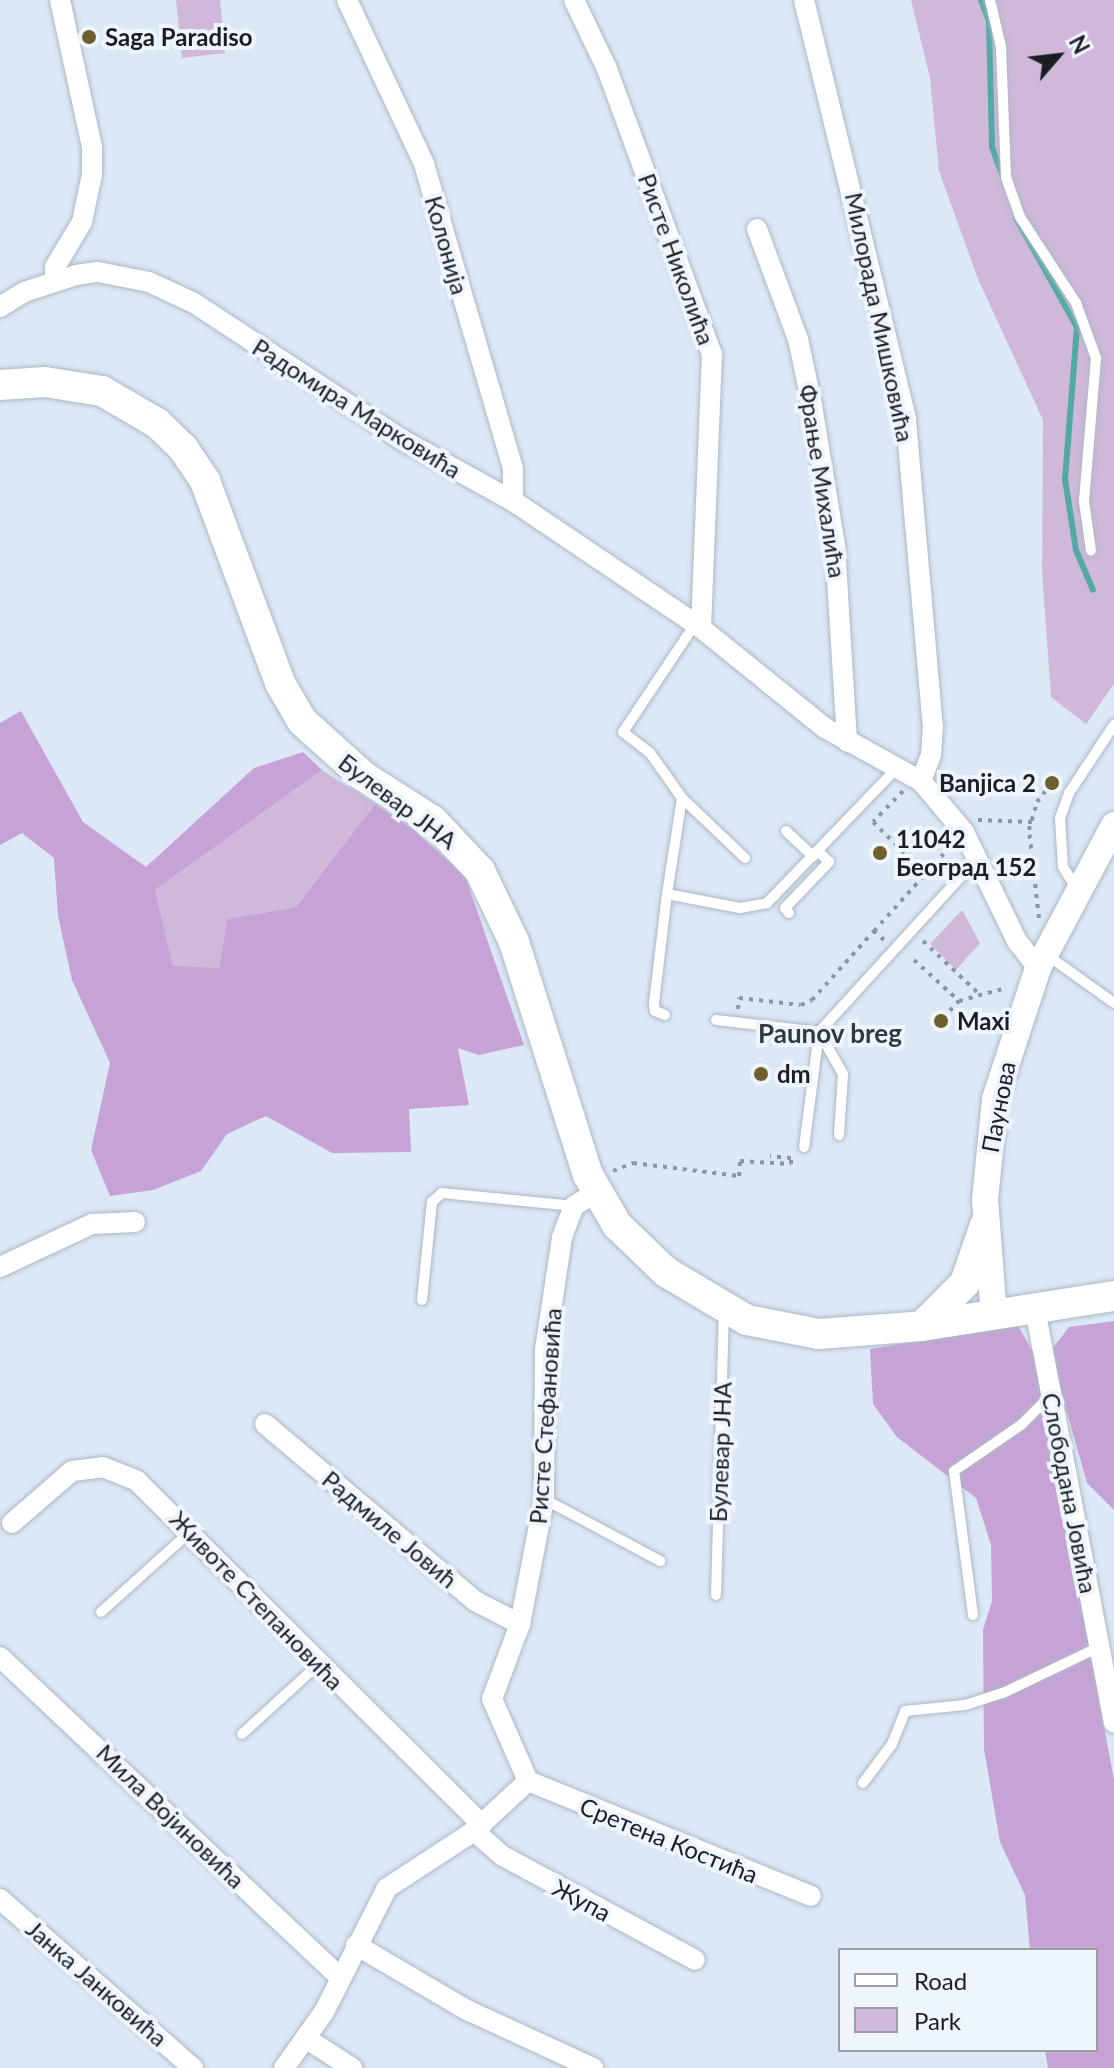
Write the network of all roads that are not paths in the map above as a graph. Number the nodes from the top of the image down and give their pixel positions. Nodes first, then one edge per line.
1 (60, 0) edge
2 (347, 0) edge
3 (574, 0) edge
4 (804, 0) edge
5 (990, 0) edge
6 (757, 229) dead end
7 (55, 280) junction
8 (0, 307) edge
9 (0, 385) edge
10 (513, 501) junction
11 (1091, 551) dead end
12 (698, 626) junction
13 (1114, 725) edge
14 (847, 742) junction
15 (912, 775) junction
16 (682, 798) junction
17 (1114, 825) edge
18 (786, 831) dead end
19 (815, 853) junction
20 (745, 858) dead end
21 (979, 858) junction
22 (1078, 891) junction
23 (667, 894) junction
24 (789, 913) dead end
25 (1042, 961) junction
26 (1114, 1003) edge
27 (665, 1015) dead end
28 (716, 1020) dead end
29 (819, 1032) junction
30 (839, 1135) dead end
31 (804, 1147) dead end
32 (593, 1190) junction
33 (135, 1222) dead end
34 (985, 1225) junction
35 (0, 1267) edge
36 (1114, 1296) edge
37 (422, 1300) dead end
38 (724, 1309) junction
39 (1035, 1309) junction
40 (994, 1316) junction
41 (922, 1326) junction
42 (1052, 1395) junction
43 (265, 1424) dead end
44 (544, 1499) junction
45 (12, 1523) dead end
46 (190, 1532) junction
47 (660, 1561) dead end
48 (716, 1595) dead end
49 (101, 1612) dead end
50 (973, 1615) dead end
51 (520, 1624) junction
52 (1099, 1647) junction
53 (0, 1657) edge
54 (319, 1664) junction
55 (1114, 1718) edge
56 (242, 1734) dead end
57 (528, 1781) junction
58 (863, 1783) dead end
59 (478, 1828) junction
60 (811, 1896) dead end
61 (0, 1899) edge
62 (356, 1945) junction
63 (695, 1960) dead end
64 (340, 1977) junction
65 (307, 2039) junction
66 (193, 2068) edge
67 (284, 2068) edge
68 (352, 2068) edge
69 (593, 2068) edge

1 - 7 street
2 - 10 street, Колонија
3 - 12 street, Ристе Николића
4 - 15 street, Милорада Мишковића
5 - 11 lane
6 - 14 street, Фрање Михалића
7 - 8 street, Радомира Марковића
7 - 10 street, Радомира Марковића
9 - 32 main road, Булевар ЈНА
10 - 12 street, Радомира Марковића
12 - 14 street, Радомира Марковића
12 - 16 lane
13 - 22 lane
14 - 15 street, Радомира Марковића
15 - 19 lane
15 - 21 street, Радомира Марковића
16 - 20 lane
16 - 23 lane
17 - 22 street, Паунова
18 - 19 lane
19 - 23 lane
19 - 24 lane
21 - 25 street, Радомира Марковића
21 - 29 lane
22 - 25 street, Паунова
23 - 27 lane
25 - 26 lane
25 - 34 street, Паунова
28 - 29 lane
29 - 30 lane
29 - 31 lane
32 - 37 lane
32 - 38 main road, Булевар ЈНА
32 - 44 street, Ристе Стефановића
33 - 35 street
34 - 40 street, Паунова
34 - 41 main road
36 - 39 main road, Булевар ЈНА
38 - 41 main road, Булевар ЈНА
38 - 48 lane, Булевар ЈНА
39 - 40 main road, Булевар ЈНА
39 - 42 street, Слободана Јовића
40 - 41 main road, Булевар ЈНА
42 - 50 lane
42 - 52 street, Слободана Јовића
43 - 51 street, Радмиле Јовић
44 - 47 lane
44 - 51 street, Ристе Стефановића
45 - 46 street, Животе Степановића
46 - 49 lane
46 - 54 street, Животе Степановића
51 - 57 street, Ристе Стефановића
52 - 55 street, Слободана Јовића
52 - 58 lane
53 - 64 street, Мила Војиновића
54 - 56 lane
54 - 59 street, Животе Степановића
57 - 59 street
57 - 60 street, Сретена Костића
59 - 62 street
59 - 63 street, Жупа
61 - 66 street, Јанка Јанковића
62 - 64 street
62 - 69 street
64 - 65 street
65 - 67 street
65 - 68 street

